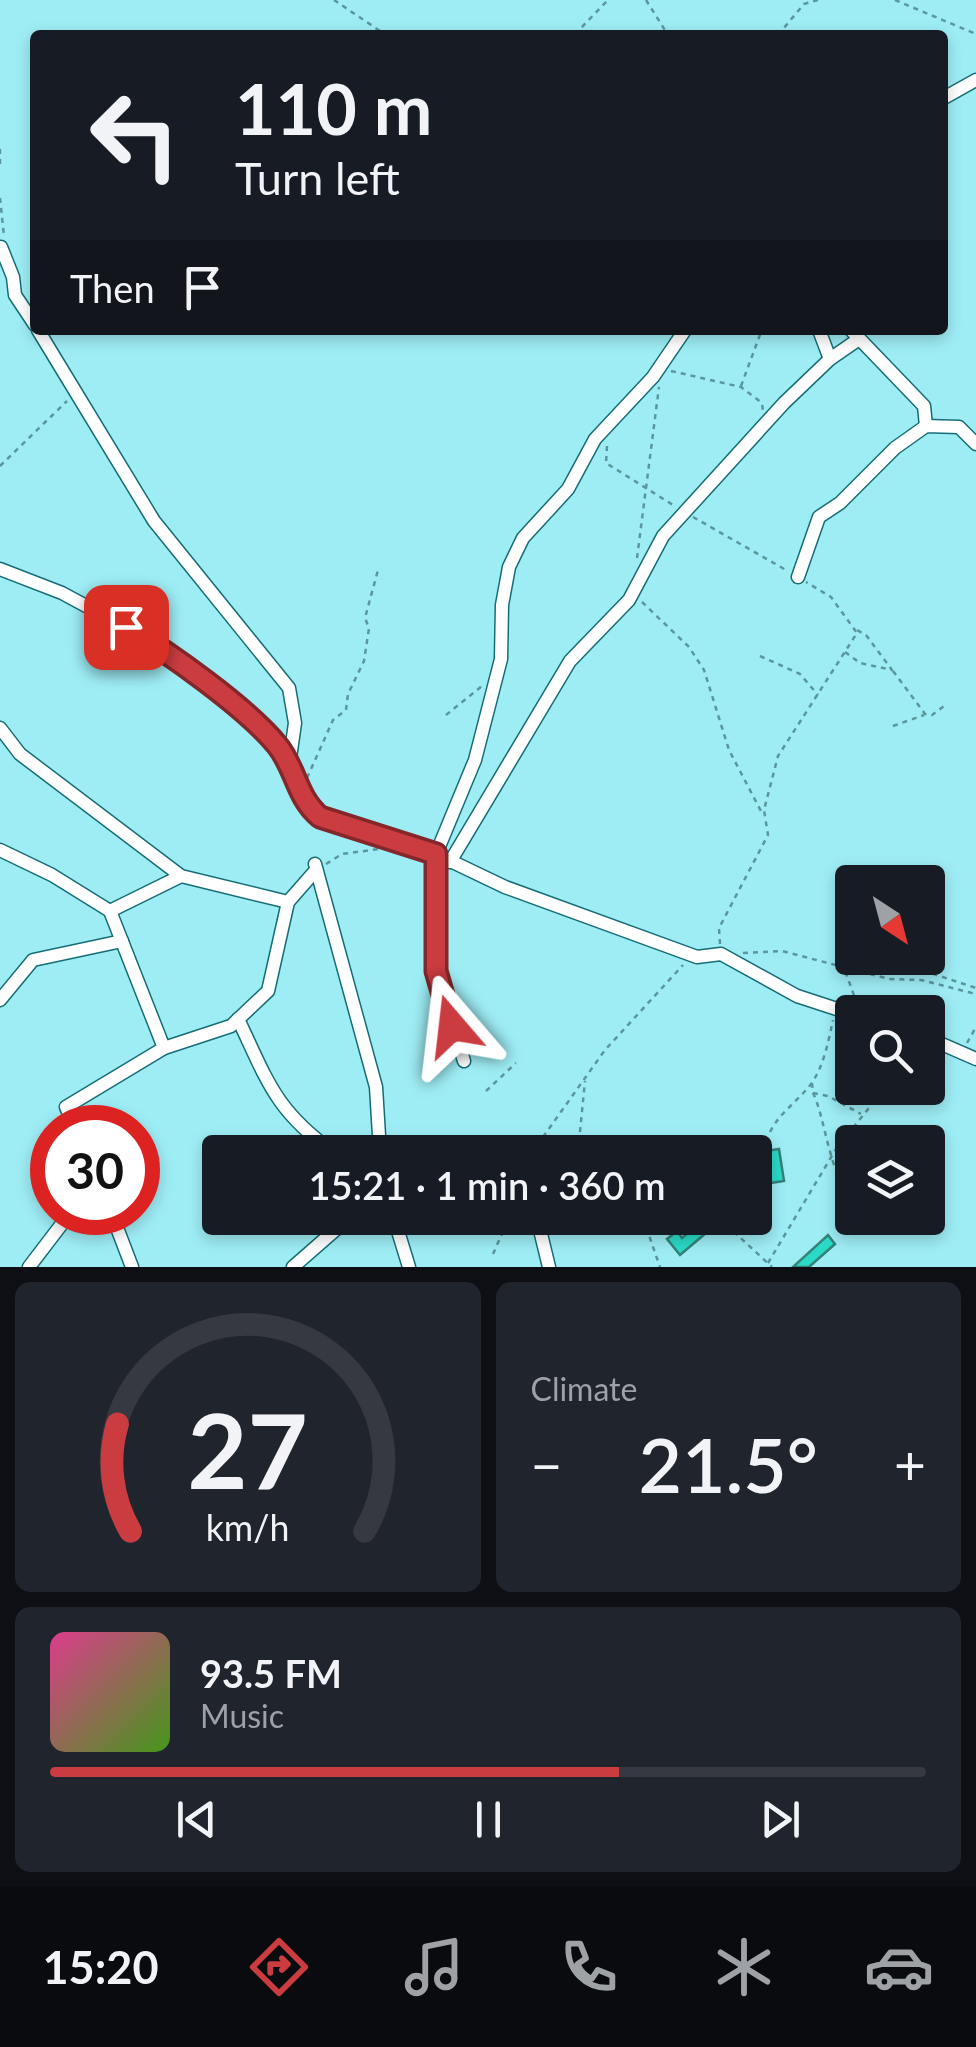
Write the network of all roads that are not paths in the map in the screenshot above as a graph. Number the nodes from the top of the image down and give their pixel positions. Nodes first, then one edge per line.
1 (976, 80) edge
2 (948, 96) edge
3 (1, 247) edge
4 (30, 318) edge
5 (41, 335) edge
6 (682, 335) edge
7 (821, 335) edge
8 (854, 335) edge
9 (856, 335) edge
10 (830, 359) junction
11 (926, 426) junction
12 (976, 444) edge
13 (0, 569) edge
14 (798, 578) road end
15 (0, 728) edge
16 (0, 749) edge
17 (20, 754) junction
18 (289, 764) junction
19 (0, 850) edge
20 (436, 854) junction
21 (450, 862) junction
22 (182, 876) junction
23 (288, 902) junction
24 (110, 911) junction
25 (122, 940) junction
26 (0, 1000) edge
27 (835, 1009) edge
28 (238, 1019) junction
29 (945, 1045) edge
30 (164, 1048) junction
31 (976, 1059) edge
32 (464, 1061) dead end
33 (69, 1105) edge
34 (310, 1135) edge
35 (379, 1135) edge
36 (53, 1235) edge
37 (120, 1235) edge
38 (330, 1235) edge
39 (402, 1235) edge
40 (541, 1235) edge
41 (29, 1267) edge
42 (132, 1267) edge
43 (294, 1267) edge
44 (409, 1267) edge
45 (549, 1267) edge

1 - 2 street
3 - 4 street
5 - 18 street
6 - 20 street
7 - 10 street
8 - 10 street
9 - 11 street
10 - 21 street
11 - 12 street
11 - 14 street
13 - 18 street
15 - 17 street
16 - 17 street
17 - 22 street
18 - 20 street
19 - 24 street
20 - 21 street
20 - 32 street
21 - 27 street
22 - 23 street
22 - 24 street
23 - 28 street
23 - 35 street
24 - 25 street
25 - 26 street
25 - 30 street
28 - 30 street
28 - 34 street
29 - 31 street
30 - 33 street
36 - 41 street
37 - 42 street
38 - 43 street
39 - 44 street
40 - 45 street

